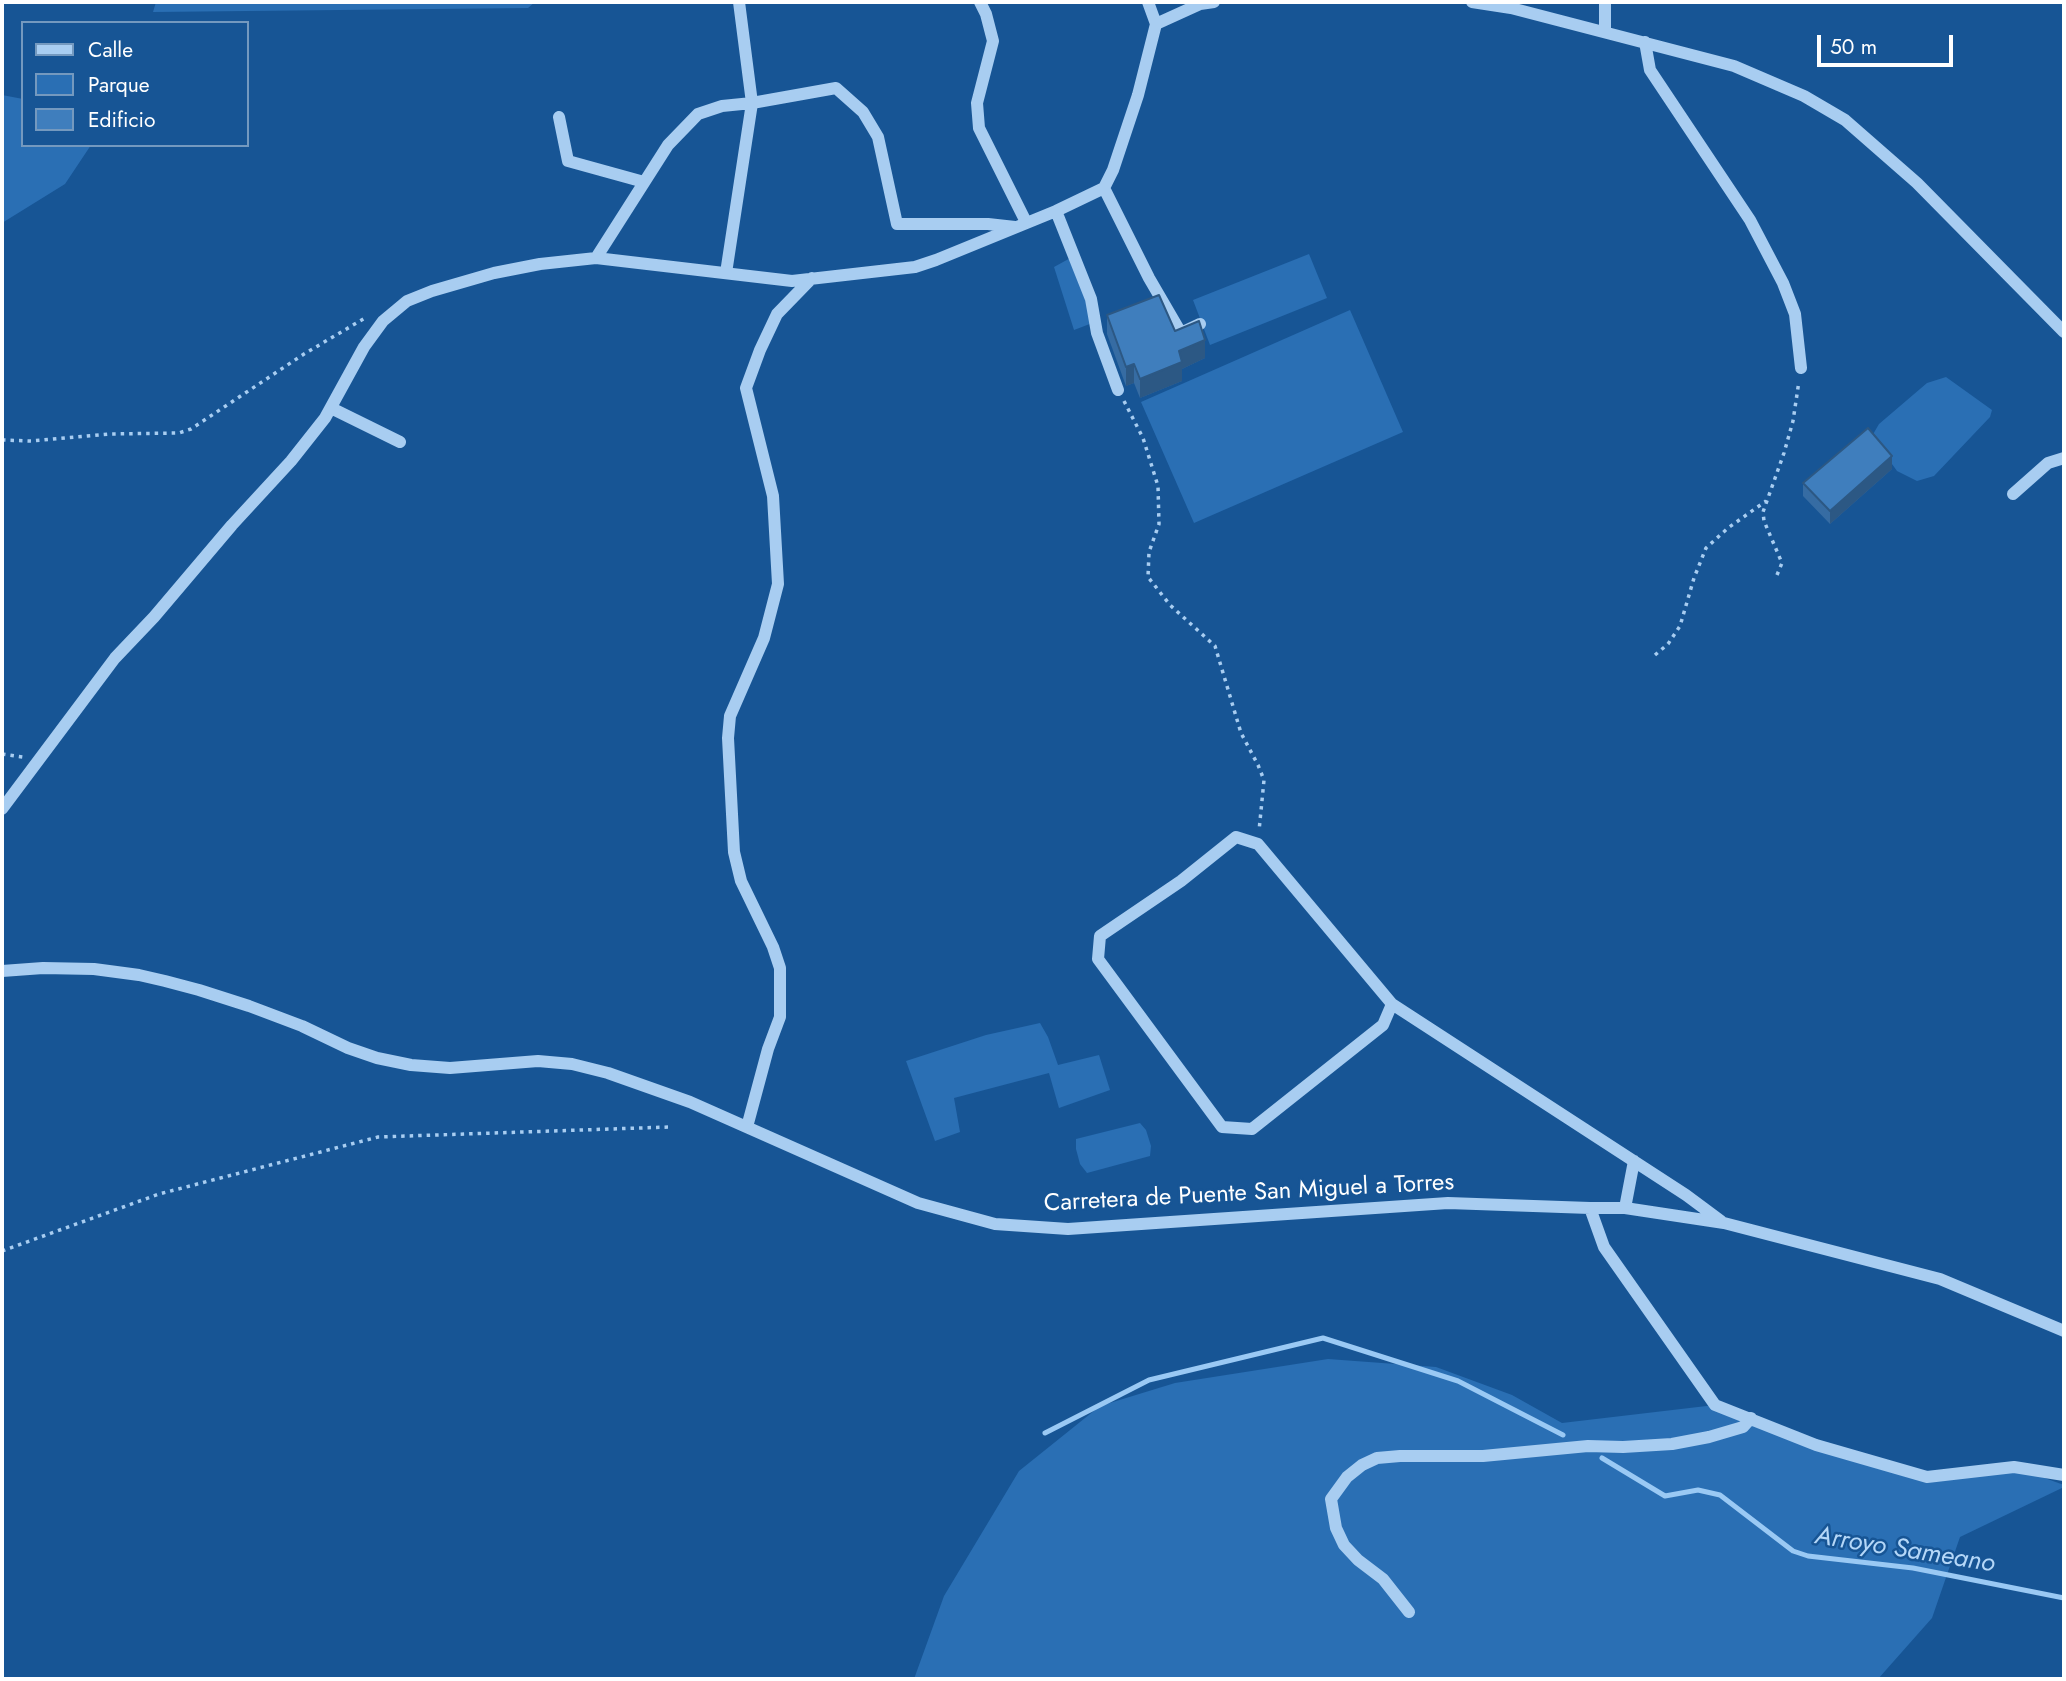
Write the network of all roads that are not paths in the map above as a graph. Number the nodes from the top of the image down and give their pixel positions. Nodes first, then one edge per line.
1 (739, 2) edge
2 (980, 2) edge
3 (1147, 2) edge
4 (1214, 2) edge
5 (1472, 2) edge
6 (1605, 2) edge
7 (1156, 24) junction
8 (1605, 32) junction
9 (1645, 43) junction
10 (751, 103) junction
11 (559, 117) dead end
12 (645, 182) junction
13 (1104, 188) junction
14 (1056, 211) junction
15 (1021, 225) junction
16 (596, 258) junction
17 (726, 273) junction
18 (813, 278) junction
19 (1200, 324) edge
20 (2064, 332) edge
21 (1801, 368) road end
22 (1118, 390) road end
23 (331, 408) junction
24 (400, 442) dead end
25 (2064, 458) edge
26 (2013, 494) dead end
27 (2, 810) edge
28 (2, 971) edge
29 (1392, 1004) junction
30 (747, 1127) junction
31 (1634, 1161) junction
32 (1590, 1208) junction
33 (1625, 1208) junction
34 (1724, 1223) junction
35 (2064, 1331) edge
36 (1751, 1418) junction
37 (2064, 1475) edge
38 (1409, 1612) dead end

1 - 10 street
2 - 15 street
3 - 7 street
4 - 7 street
5 - 8 street
6 - 8 street
7 - 13 street
8 - 9 street
9 - 20 street
9 - 21 street
10 - 12 street
10 - 15 street
10 - 17 street
11 - 12 street
12 - 16 street
13 - 14 street
13 - 19 street
14 - 15 street
14 - 22 street
15 - 18 street
16 - 17 street
16 - 23 street
17 - 18 street
18 - 30 street
23 - 24 street
23 - 27 street
25 - 26 street
28 - 30 street, Carretera de Puente San Miguel a Torres
29 - 29 street
29 - 31 street
30 - 32 street, Carretera de Puente San Miguel a Torres
31 - 33 street
31 - 34 street
32 - 33 street, Carretera de Puente San Miguel a Torres
32 - 36 street
33 - 34 street, Carretera de Puente San Miguel a Torres
34 - 35 street, Carretera de Puente San Miguel a Torres
36 - 37 street
36 - 38 street

